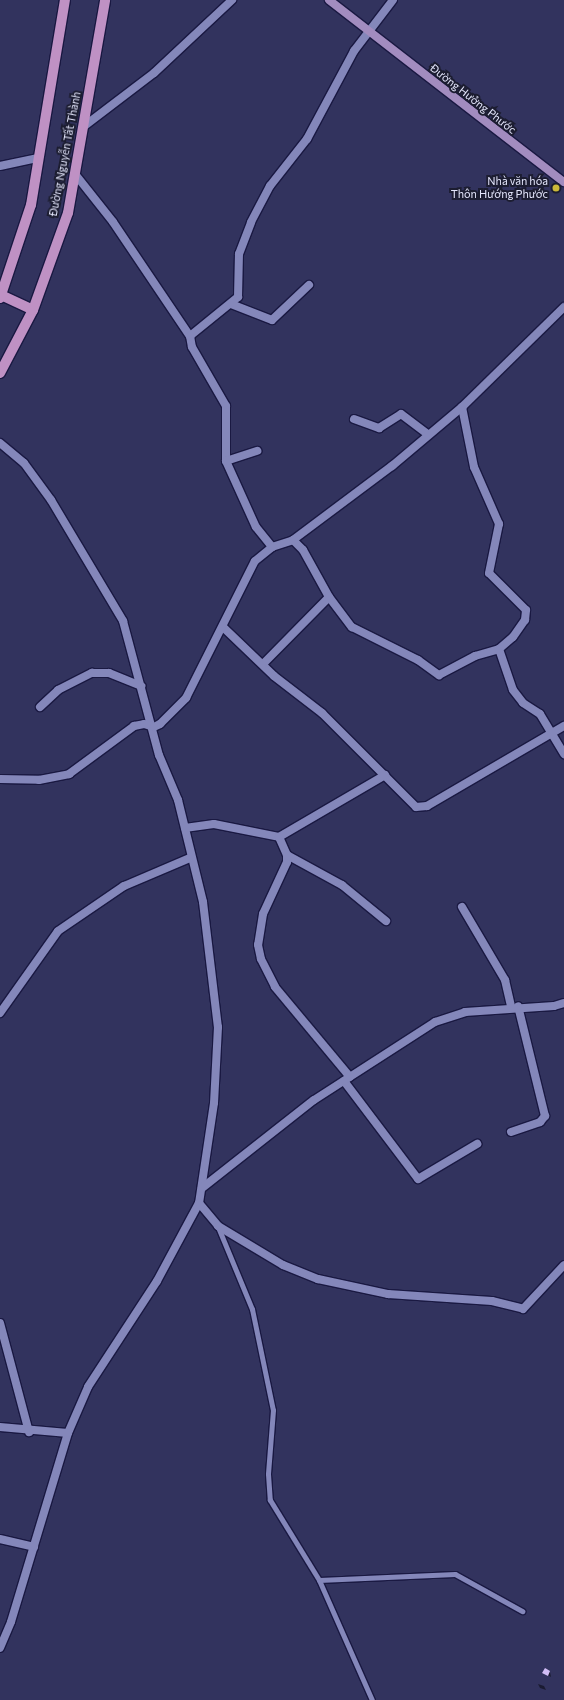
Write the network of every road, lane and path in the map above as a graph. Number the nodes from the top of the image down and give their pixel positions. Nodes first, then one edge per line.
1 (65, 0) edge
2 (106, 0) edge
3 (232, 0) edge
4 (329, 0) edge
5 (393, 0) edge
6 (371, 32) junction
7 (83, 127) junction
8 (38, 158) junction
9 (0, 166) edge
10 (75, 174) junction
11 (564, 182) edge
12 (309, 285) dead end
13 (1, 296) edge
14 (231, 304) junction
15 (564, 307) edge
16 (33, 310) junction
17 (190, 336) junction
18 (0, 373) edge
19 (462, 407) junction
20 (354, 419) dead end
21 (428, 434) junction
22 (0, 443) edge
23 (258, 451) dead end
24 (226, 461) junction
25 (293, 540) junction
26 (272, 547) junction
27 (329, 597) junction
28 (224, 628) junction
29 (499, 649) junction
30 (263, 664) junction
31 (141, 686) junction
32 (40, 707) dead end
33 (564, 726) edge
34 (154, 728) junction
35 (551, 736) junction
36 (564, 754) edge
37 (385, 775) junction
38 (0, 779) edge
39 (185, 828) junction
40 (279, 837) junction
41 (288, 854) junction
42 (190, 858) junction
43 (462, 907) dead end
44 (386, 921) dead end
45 (564, 1003) edge
46 (514, 1006) junction
47 (0, 1013) edge
48 (347, 1079) junction
49 (511, 1132) dead end
50 (477, 1144) dead end
51 (202, 1188) junction
52 (199, 1202) junction
53 (218, 1226) junction
54 (564, 1265) edge
55 (0, 1323) edge
56 (0, 1427) edge
57 (29, 1432) junction
58 (68, 1433) junction
59 (0, 1539) edge
60 (34, 1546) junction
61 (319, 1580) junction
62 (522, 1611) dead end
63 (0, 1648) edge
64 (372, 1700) edge

1 - 8 main road
2 - 7 main road, Đường Nguyễn Tất Thành
3 - 7 street
4 - 6 main road, Đường Hưởng Phước
5 - 6 street
6 - 11 main road, Đường Hưởng Phước
6 - 14 street
7 - 10 main road, Đường Nguyễn Tất Thành
8 - 9 street
8 - 13 main road
10 - 16 main road, Đường Nguyễn Tất Thành
10 - 17 street
12 - 14 street
13 - 16 main road
14 - 17 street
15 - 19 street
16 - 18 main road, Đường Nguyễn Tất Thành
17 - 24 street
19 - 21 street
19 - 29 street
20 - 21 street
21 - 25 street
22 - 31 street
23 - 24 street
24 - 26 street
25 - 26 street
25 - 27 street
26 - 28 street
27 - 29 street
27 - 30 street
28 - 30 street
28 - 34 street
29 - 35 street
30 - 37 street
31 - 32 street
31 - 34 street
33 - 35 street
34 - 38 street
34 - 39 street
35 - 36 street
35 - 37 street
37 - 40 street
39 - 40 street
39 - 42 street
40 - 41 street
41 - 44 street
41 - 48 street
42 - 47 street
42 - 51 street
43 - 46 street
45 - 46 street
46 - 48 street
46 - 49 street
48 - 50 street
48 - 51 street
51 - 52 street
52 - 53 street
52 - 58 street
53 - 54 street
53 - 61 lane
55 - 57 street
56 - 57 street
57 - 58 street
58 - 60 street
59 - 60 street
60 - 63 street
61 - 62 lane
61 - 64 lane

